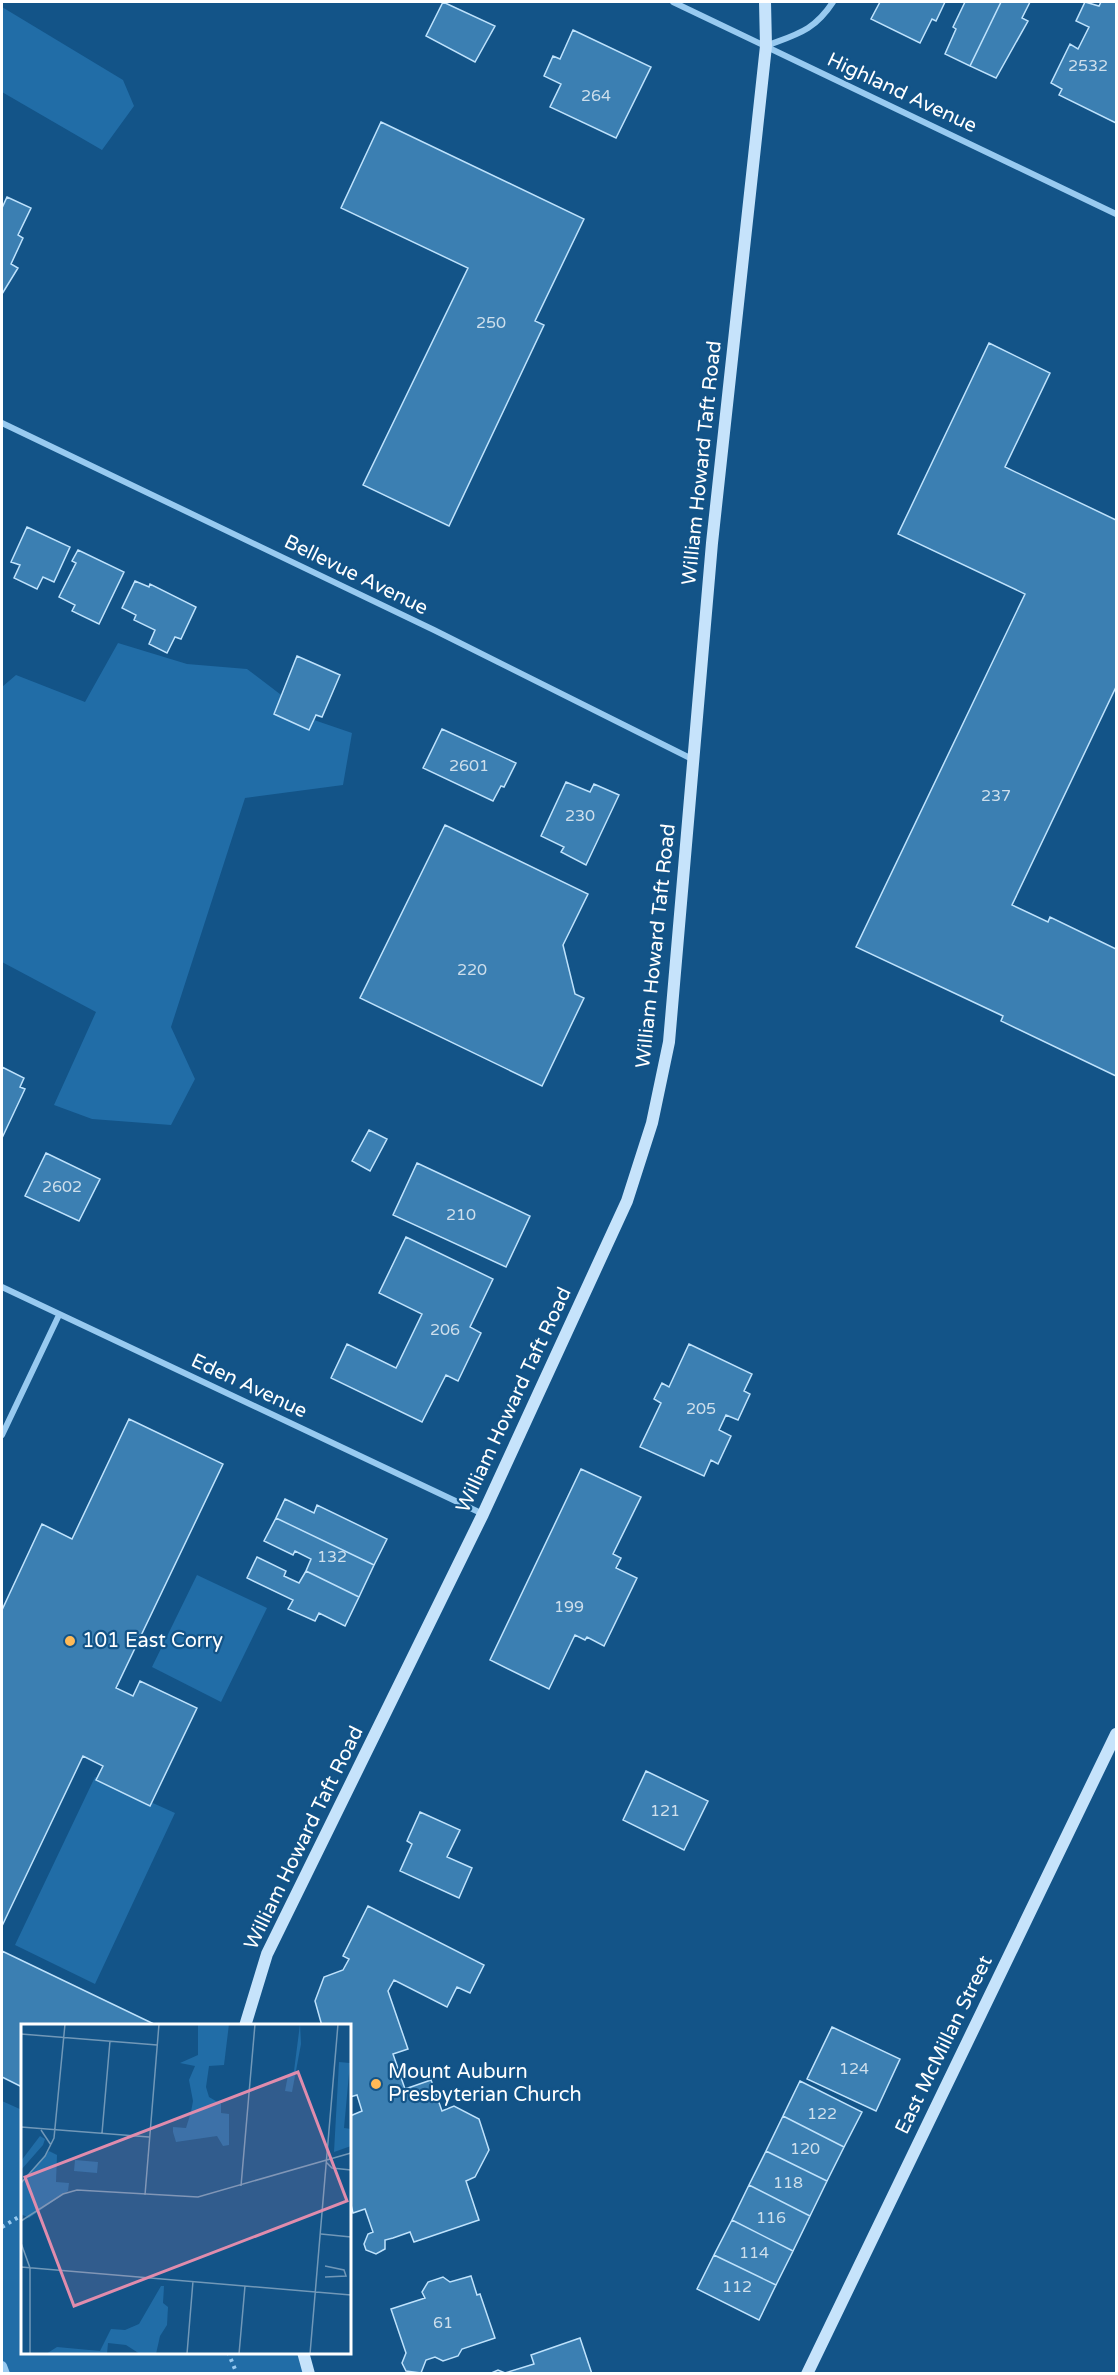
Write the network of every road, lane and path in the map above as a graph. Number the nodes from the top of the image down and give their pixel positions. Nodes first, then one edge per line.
1 (673, 2) edge
2 (765, 2) edge
3 (833, 2) edge
4 (766, 46) junction
5 (1116, 214) edge
6 (2, 423) edge
7 (695, 760) junction
8 (2, 1287) edge
9 (59, 1315) junction
10 (2, 1436) edge
11 (483, 1514) junction
12 (1116, 1734) edge
13 (245, 2024) edge
14 (21, 2216) edge
15 (2, 2227) edge
16 (229, 2354) edge
17 (304, 2354) edge
18 (2, 2366) edge
19 (5, 2373) edge
20 (237, 2373) edge
21 (309, 2373) edge
22 (807, 2373) edge

1 - 4 street, Highland Avenue
2 - 4 main road, William Howard Taft Road
3 - 4 street
4 - 5 street, Highland Avenue
4 - 7 main road, William Howard Taft Road
6 - 7 street, Bellevue Avenue
7 - 11 main road, William Howard Taft Road
8 - 9 street, Eden Avenue
9 - 10 street
9 - 11 street, Eden Avenue
11 - 13 main road, William Howard Taft Road
12 - 22 main road, East McMillan Street
14 - 15 path
16 - 20 path
17 - 21 main road
18 - 19 street

